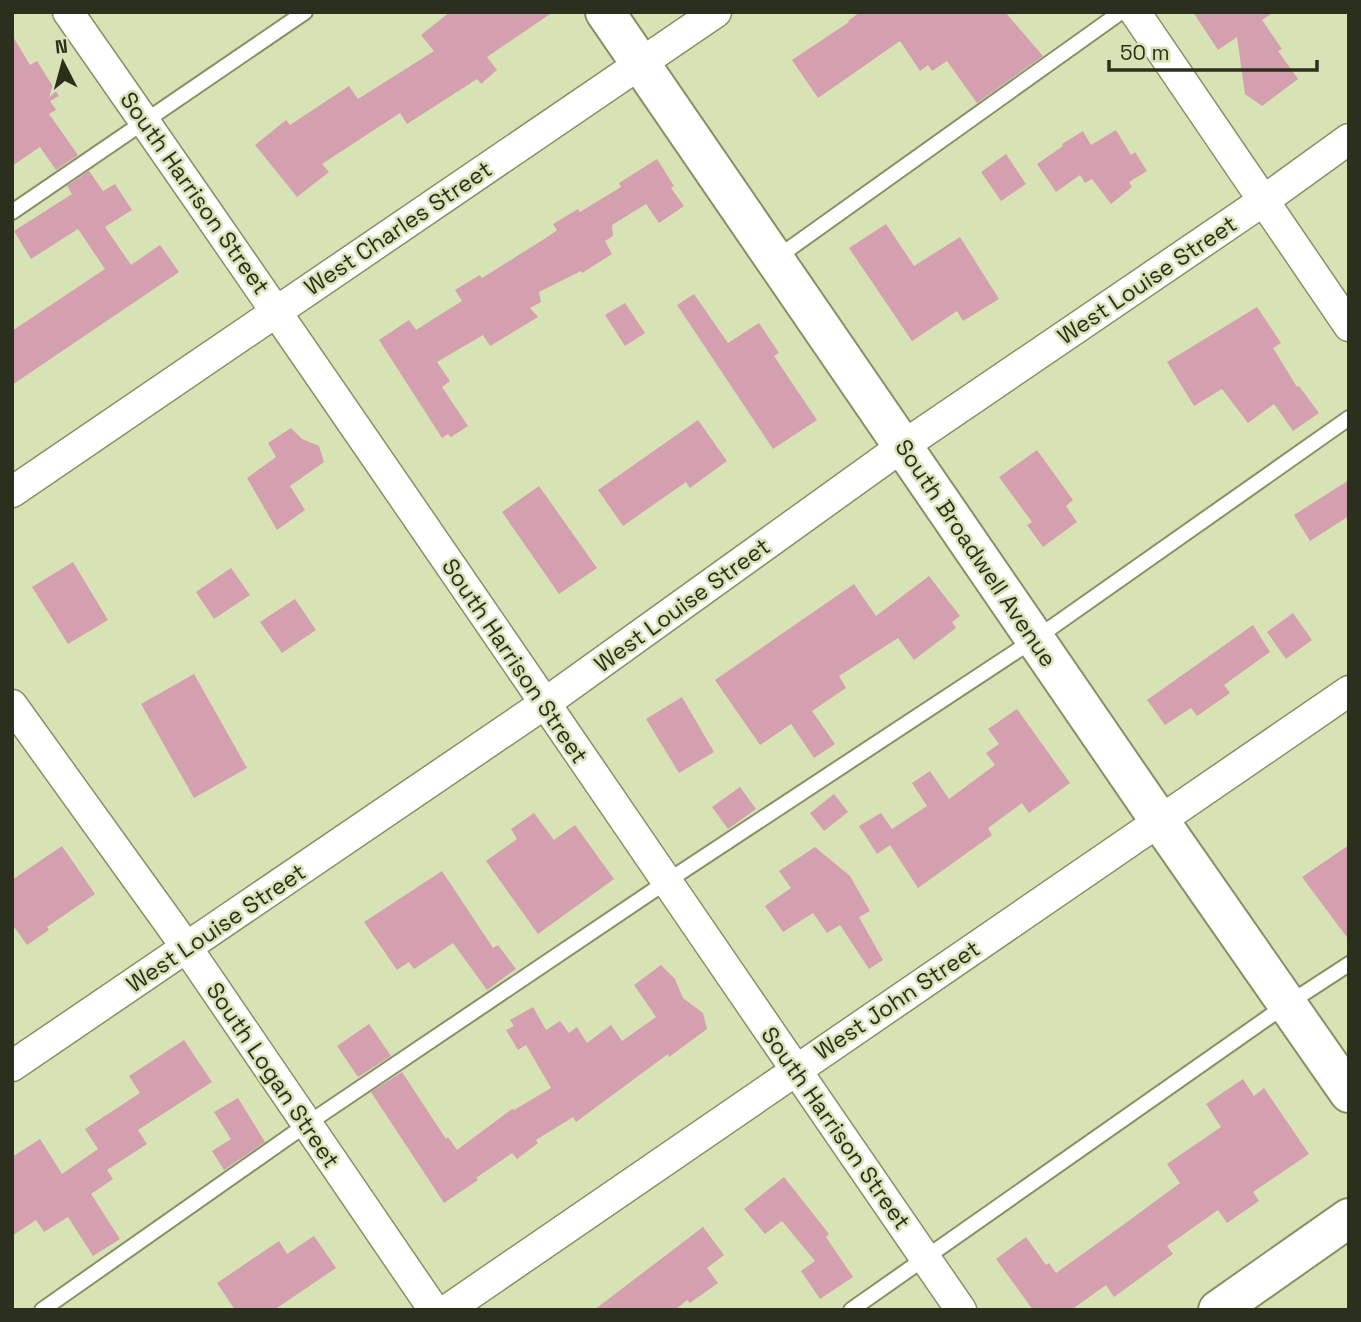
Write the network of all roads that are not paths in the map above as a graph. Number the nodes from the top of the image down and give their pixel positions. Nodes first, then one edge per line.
1 (68, 12) edge
2 (305, 12) edge
3 (605, 12) edge
4 (716, 12) edge
5 (1121, 12) edge
6 (1135, 12) edge
7 (640, 64) junction
8 (145, 121) junction
9 (1349, 139) edge
10 (1263, 201) junction
11 (12, 212) edge
12 (774, 260) junction
13 (277, 310) junction
14 (1349, 327) edge
15 (1349, 418) edge
16 (903, 446) junction
17 (12, 492) edge
18 (1035, 639) junction
19 (1349, 691) edge
20 (544, 704) junction
21 (12, 705) edge
22 (1159, 820) junction
23 (666, 882) junction
24 (187, 948) junction
25 (1349, 964) edge
26 (1286, 1005) junction
27 (12, 1066) edge
28 (796, 1070) junction
29 (1349, 1093) edge
30 (307, 1124) junction
31 (1349, 1218) edge
32 (926, 1259) junction
33 (42, 1310) edge
34 (434, 1310) edge
35 (447, 1310) edge
36 (851, 1310) edge
37 (961, 1310) edge
38 (1218, 1310) edge

1 - 8 street, South Harrison Street
2 - 8 lane
3 - 7 main road, South Broadwell Avenue
4 - 7 street, West Charles Street
5 - 12 lane
6 - 10 street
7 - 12 main road, South Broadwell Avenue
7 - 13 street, West Charles Street
8 - 11 lane
8 - 13 street, South Harrison Street
9 - 10 street, West Louise Street
10 - 14 street
10 - 16 street, West Louise Street
12 - 16 main road, South Broadwell Avenue
13 - 17 street, West Charles Street
13 - 20 street, South Harrison Street
15 - 18 lane
16 - 18 main road, South Broadwell Avenue
16 - 20 street, West Louise Street
18 - 22 main road, South Broadwell Avenue
18 - 23 lane
19 - 22 street, West John Street
20 - 23 street, South Harrison Street
20 - 24 street, West Louise Street
21 - 24 street, South Logan Street
22 - 26 main road, South Broadwell Avenue
22 - 28 street, West John Street
23 - 28 street, South Harrison Street
23 - 30 lane
24 - 27 street, West Louise Street
24 - 30 street, South Logan Street
25 - 26 lane
26 - 29 main road, South Broadwell Avenue
26 - 32 lane
28 - 32 street, South Harrison Street
28 - 35 street, West John Street
30 - 33 lane
30 - 34 street, South Logan Street
31 - 38 main road
32 - 36 lane
32 - 37 street, South Harrison Street

